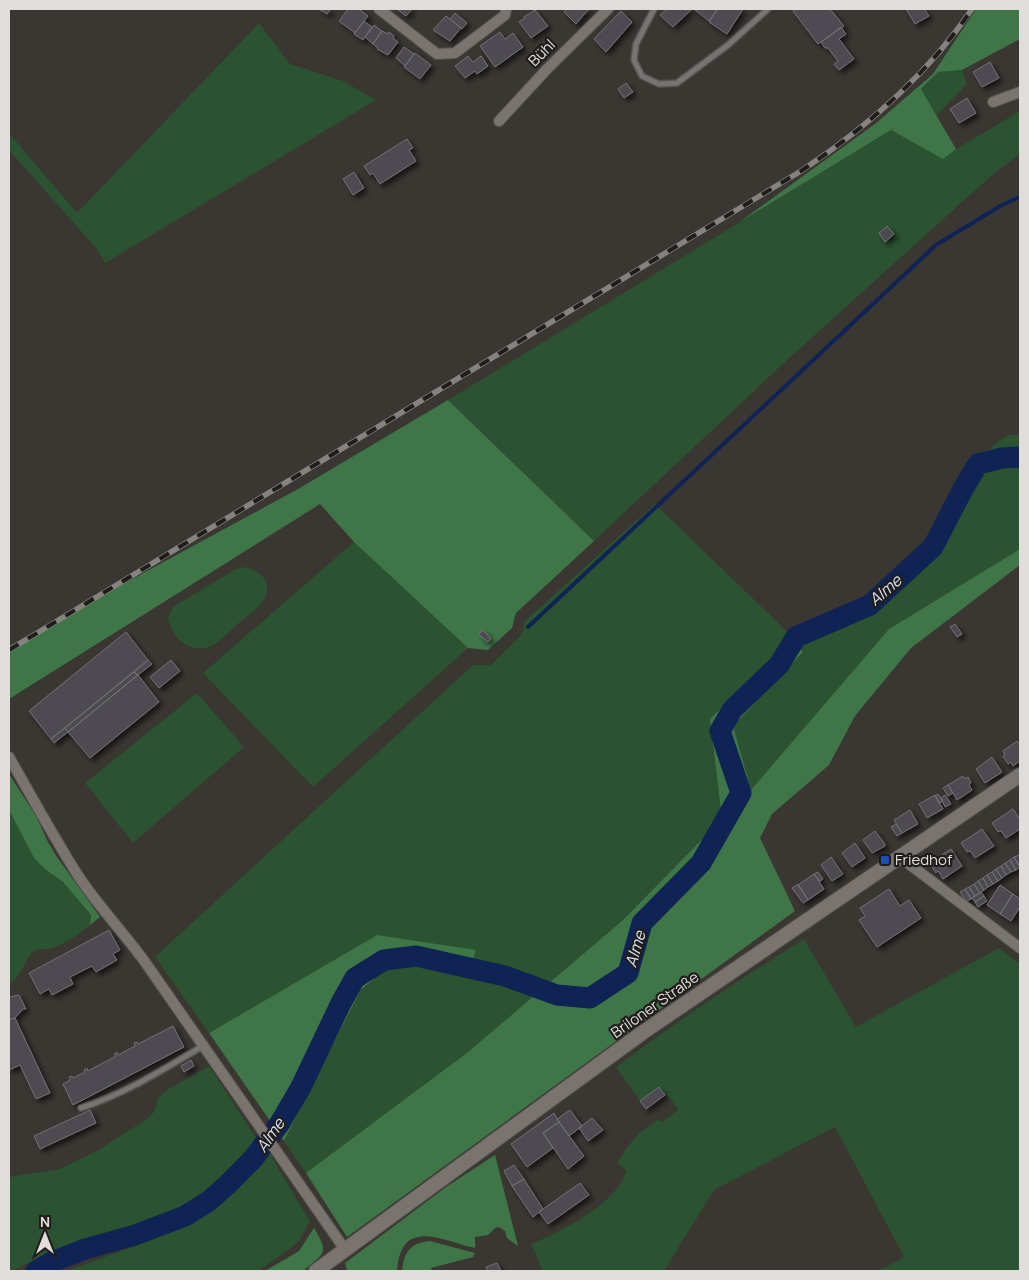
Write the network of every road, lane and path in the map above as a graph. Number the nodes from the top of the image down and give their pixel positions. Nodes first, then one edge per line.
1 (379, 9) edge
2 (506, 9) edge
3 (608, 9) edge
4 (654, 9) edge
5 (768, 9) edge
6 (1020, 92) edge
7 (993, 102) dead end
8 (498, 121) dead end
9 (9, 757) edge
10 (1020, 775) edge
11 (901, 858) junction
12 (1020, 948) edge
13 (203, 1046) junction
14 (81, 1108) dead end
15 (346, 1251) junction
16 (316, 1271) edge

1 - 2 street
3 - 8 street, Bühl
4 - 5 lane
6 - 7 street
9 - 13 street
10 - 11 main road, Briloner Straße
11 - 12 street
11 - 15 main road, Briloner Straße
13 - 14 lane
13 - 15 street
15 - 16 main road, Briloner Straße

